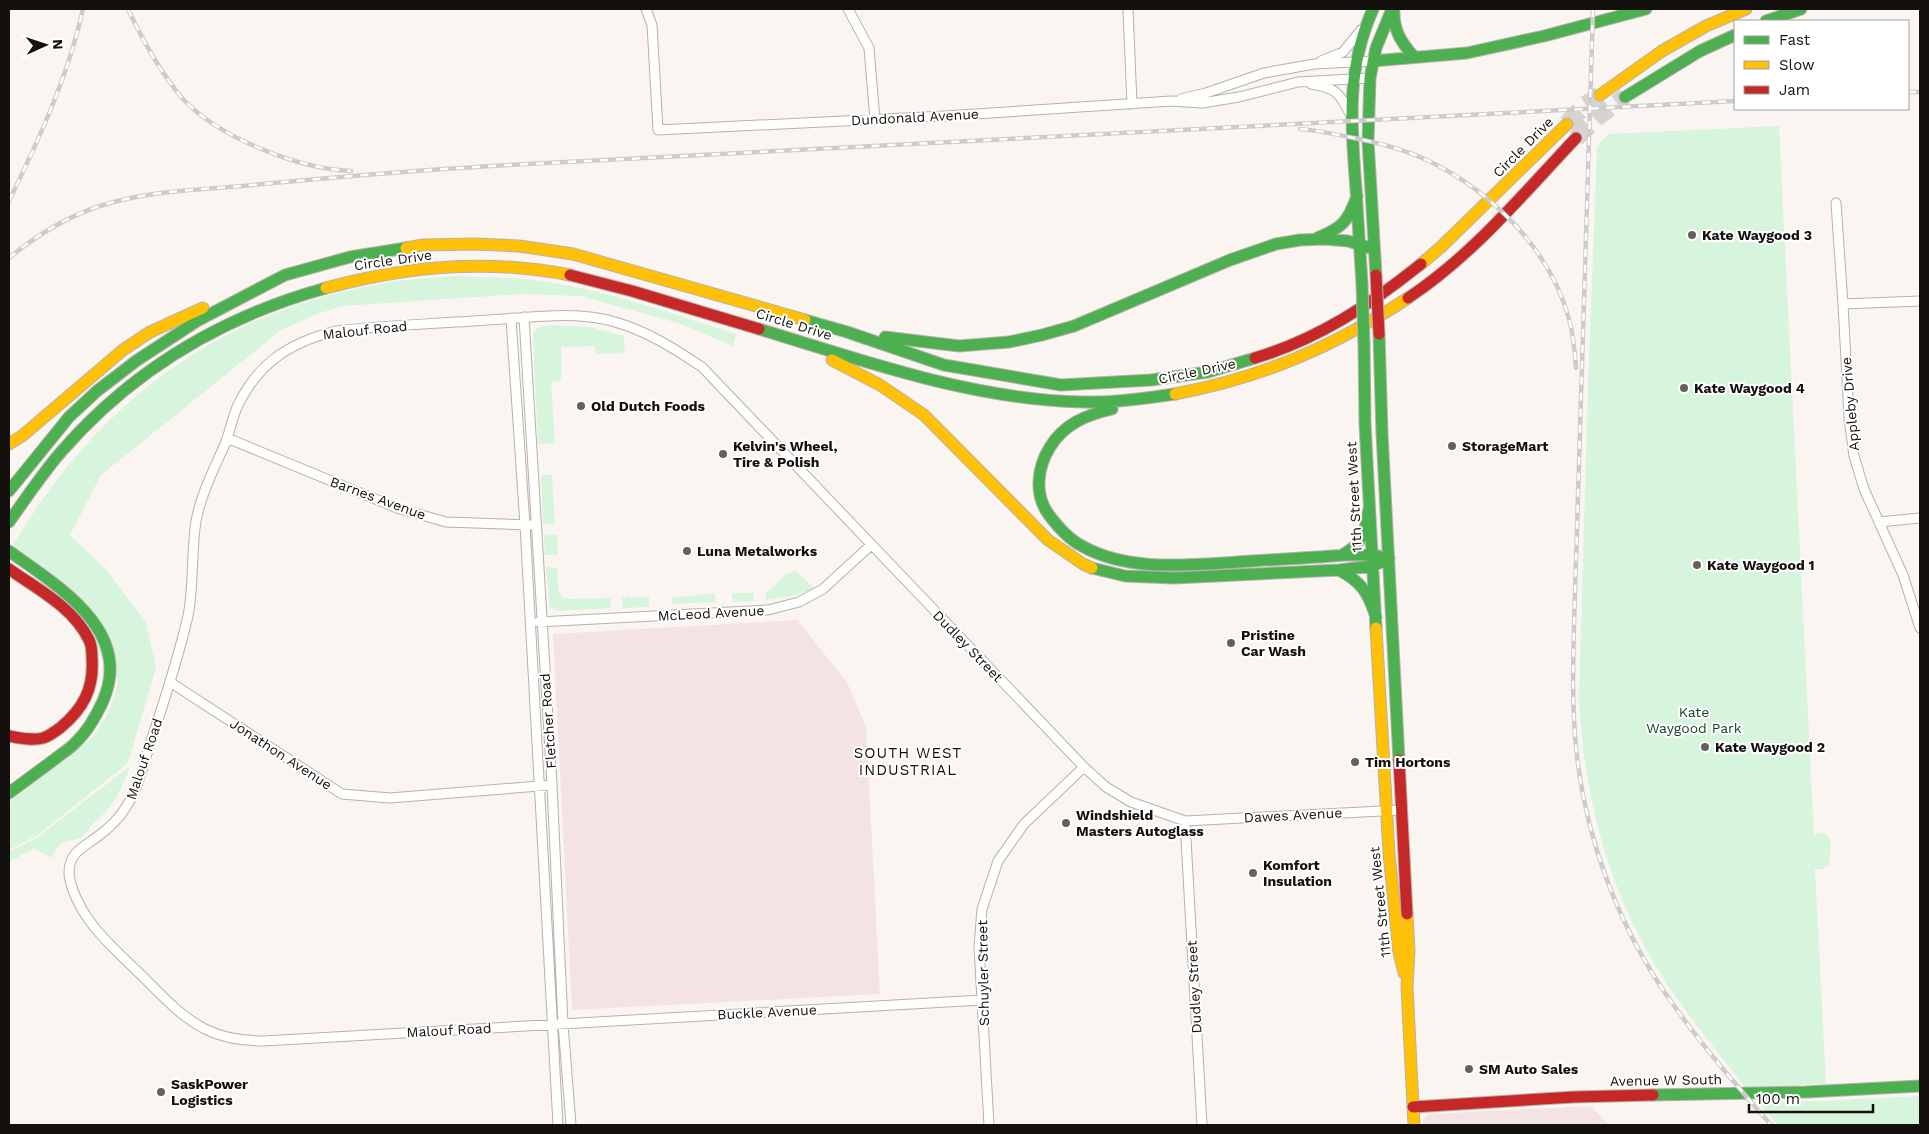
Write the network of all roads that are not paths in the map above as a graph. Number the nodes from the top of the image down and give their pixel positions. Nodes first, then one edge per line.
1 (646, 9) edge
2 (848, 9) edge
3 (1128, 9) edge
4 (1373, 9) edge
5 (1393, 9) edge
6 (1646, 9) edge
7 (1746, 9) edge
8 (1801, 9) edge
9 (1769, 20) edge
10 (1366, 22) junction
11 (1734, 35) edge
12 (1414, 57) junction
13 (1372, 61) junction
14 (1354, 63) junction
15 (1314, 64) junction
16 (1370, 78) junction
17 (1352, 79) junction
18 (1298, 82) junction
19 (1600, 95) tunnel mouth
20 (1625, 97) tunnel mouth
21 (1171, 101) junction
22 (1132, 104) junction
23 (1351, 116) junction
24 (875, 120) junction
25 (1567, 124) tunnel mouth
26 (1576, 138) tunnel mouth
27 (1356, 196) junction
28 (1836, 203) dead end
29 (1317, 238) junction
30 (1360, 243) junction
31 (1374, 249) junction
32 (285, 275) junction
33 (1920, 301) edge
34 (1843, 304) junction
35 (524, 317) junction
36 (511, 319) junction
37 (847, 332) junction
38 (790, 338) junction
39 (1178, 392) junction
40 (227, 438) junction
41 (9, 444) edge
42 (9, 491) edge
43 (1369, 509) junction
44 (1920, 518) edge
45 (9, 522) edge
46 (1879, 522) junction
47 (536, 524) junction
48 (525, 525) junction
49 (871, 545) junction
50 (13, 554) edge
51 (1341, 556) junction
52 (1388, 558) junction
53 (1372, 561) junction
54 (10, 570) edge
55 (1339, 570) junction
56 (1376, 617) junction
57 (530, 622) junction
58 (542, 622) junction
59 (1920, 627) edge
60 (170, 682) junction
61 (9, 736) edge
62 (1084, 767) junction
63 (552, 785) junction
64 (539, 787) junction
65 (9, 793) edge
66 (1401, 810) junction
67 (1387, 811) junction
68 (1185, 821) junction
69 (1407, 986) junction
70 (982, 1000) junction
71 (551, 1024) junction
72 (563, 1024) junction
73 (1920, 1086) edge
74 (1413, 1106) junction
75 (558, 1125) edge
76 (571, 1125) edge
77 (989, 1125) edge
78 (1202, 1125) edge
79 (1414, 1125) edge

1 - 24 street, Dundonald Avenue
2 - 24 street
3 - 22 street
4 - 10 main road, 11th Street West
5 - 12 main road
5 - 13 main road, 11th Street West
6 - 12 main road
7 - 19 main road
8 - 9 main road
10 - 14 main road, 11th Street West
10 - 15 street, Dundonald Avenue
11 - 20 main road
12 - 13 main road
13 - 14 street, Dundonald Avenue
13 - 16 main road, 11th Street West
14 - 15 street, Dundonald Avenue
14 - 17 main road, 11th Street West
15 - 21 street, Dundonald Avenue
16 - 17 street, Dundonald Avenue
16 - 31 main road, 11th Street West
17 - 18 street, Dundonald Avenue
17 - 23 main road, 11th Street West
18 - 21 street, Dundonald Avenue
18 - 23 street, Dundonald Avenue
21 - 22 street, Dundonald Avenue
22 - 24 street, Dundonald Avenue
23 - 27 main road, 11th Street West
25 - 37 main road, Circle Drive
26 - 39 main road, Circle Drive
27 - 29 main road
27 - 30 main road, 11th Street West
28 - 34 street, Appleby Drive
29 - 30 main road
29 - 37 main road
30 - 31 main road
30 - 43 main road, 11th Street West, bridge
31 - 52 main road, 11th Street West, bridge
32 - 37 main road, Circle Drive
32 - 41 main road
32 - 42 main road, Circle Drive
33 - 34 street
34 - 46 street, Appleby Drive
35 - 36 street, Dudley Street
35 - 47 street, Fletcher Road
35 - 49 street, Dudley Street
36 - 40 street, Malouf Road
36 - 48 street, Fletcher Road
38 - 39 main road, Circle Drive
38 - 45 main road, Circle Drive
38 - 55 main road
39 - 51 main road
40 - 48 street, Barnes Avenue
40 - 60 street, Malouf Road
43 - 51 main road
43 - 53 main road, 11th Street West
44 - 46 street
46 - 59 street, Appleby Drive
47 - 48 street, Barnes Avenue
47 - 58 street, Fletcher Road
48 - 57 street, Fletcher Road
49 - 58 street, McLeod Avenue
49 - 62 street, Dudley Street
50 - 65 main road
51 - 53 main road
52 - 53 main road
52 - 66 main road, 11th Street West
53 - 55 main road
53 - 56 main road, 11th Street West
54 - 61 main road
55 - 56 main road
56 - 67 main road, 11th Street West
57 - 58 street, McLeod Avenue
57 - 64 street, Fletcher Road
58 - 63 street, Fletcher Road
60 - 64 street, Jonathon Avenue
60 - 71 street, Malouf Road
62 - 68 street, Dudley Street
62 - 70 street, Schuyler Street
63 - 64 street, Jonathon Avenue
63 - 72 street, Fletcher Road
64 - 71 street, Fletcher Road
66 - 67 street, Dawes Avenue
66 - 69 main road, 11th Street West
67 - 68 street, Dawes Avenue
67 - 69 main road, 11th Street West
68 - 78 street, Dudley Street
69 - 74 main road, 11th Street West
70 - 72 street, Buckle Avenue
70 - 77 street, Schuyler Street
71 - 72 street, Buckle Avenue
71 - 75 street, Fletcher Road
72 - 76 street, Fletcher Road
73 - 74 main road, Avenue W South
74 - 79 main road, 11th Street West

